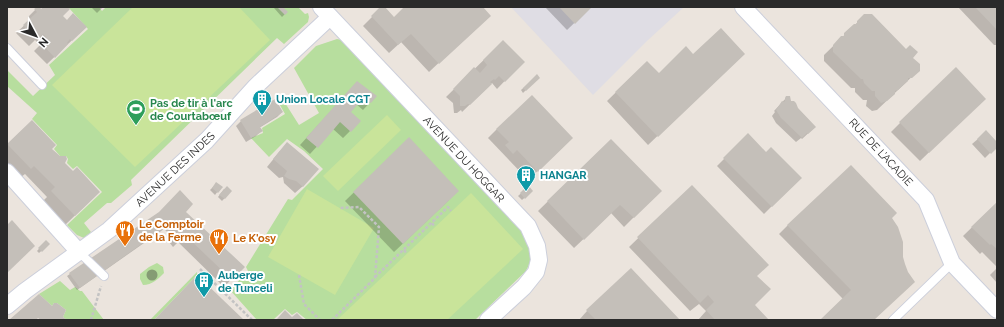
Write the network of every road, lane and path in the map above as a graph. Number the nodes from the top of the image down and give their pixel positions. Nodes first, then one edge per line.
1 (743, 7) edge
2 (325, 12) edge
3 (7, 48) edge
4 (42, 85) dead end
5 (7, 172) edge
6 (339, 208) dead end
7 (451, 211) dead end
8 (432, 223) junction
9 (435, 227) dead end
10 (404, 250) junction
11 (79, 252) junction
12 (407, 254) dead end
13 (952, 263) junction
14 (200, 269) dead end
15 (299, 275) dead end
16 (104, 276) joint
17 (375, 278) junction
18 (7, 306) edge
19 (997, 310) edge
20 (91, 320) edge
21 (252, 320) edge
22 (320, 320) edge
23 (332, 320) edge
24 (488, 320) edge
25 (894, 320) edge

1 - 13 street, RUE DE L’ACADIE
2 - 11 street, AVENUE DES INDES
2 - 24 street, AVENUE DU HOGGAR
3 - 4 lane
5 - 11 street
6 - 17 path
7 - 8 path
8 - 9 path
8 - 10 path
10 - 12 path
10 - 17 path
11 - 16 lane
11 - 18 street, AVENUE DES INDES
13 - 19 street, RUE DE L’ACADIE
13 - 25 lane
14 - 21 path
15 - 22 path
16 - 20 path
17 - 23 path

